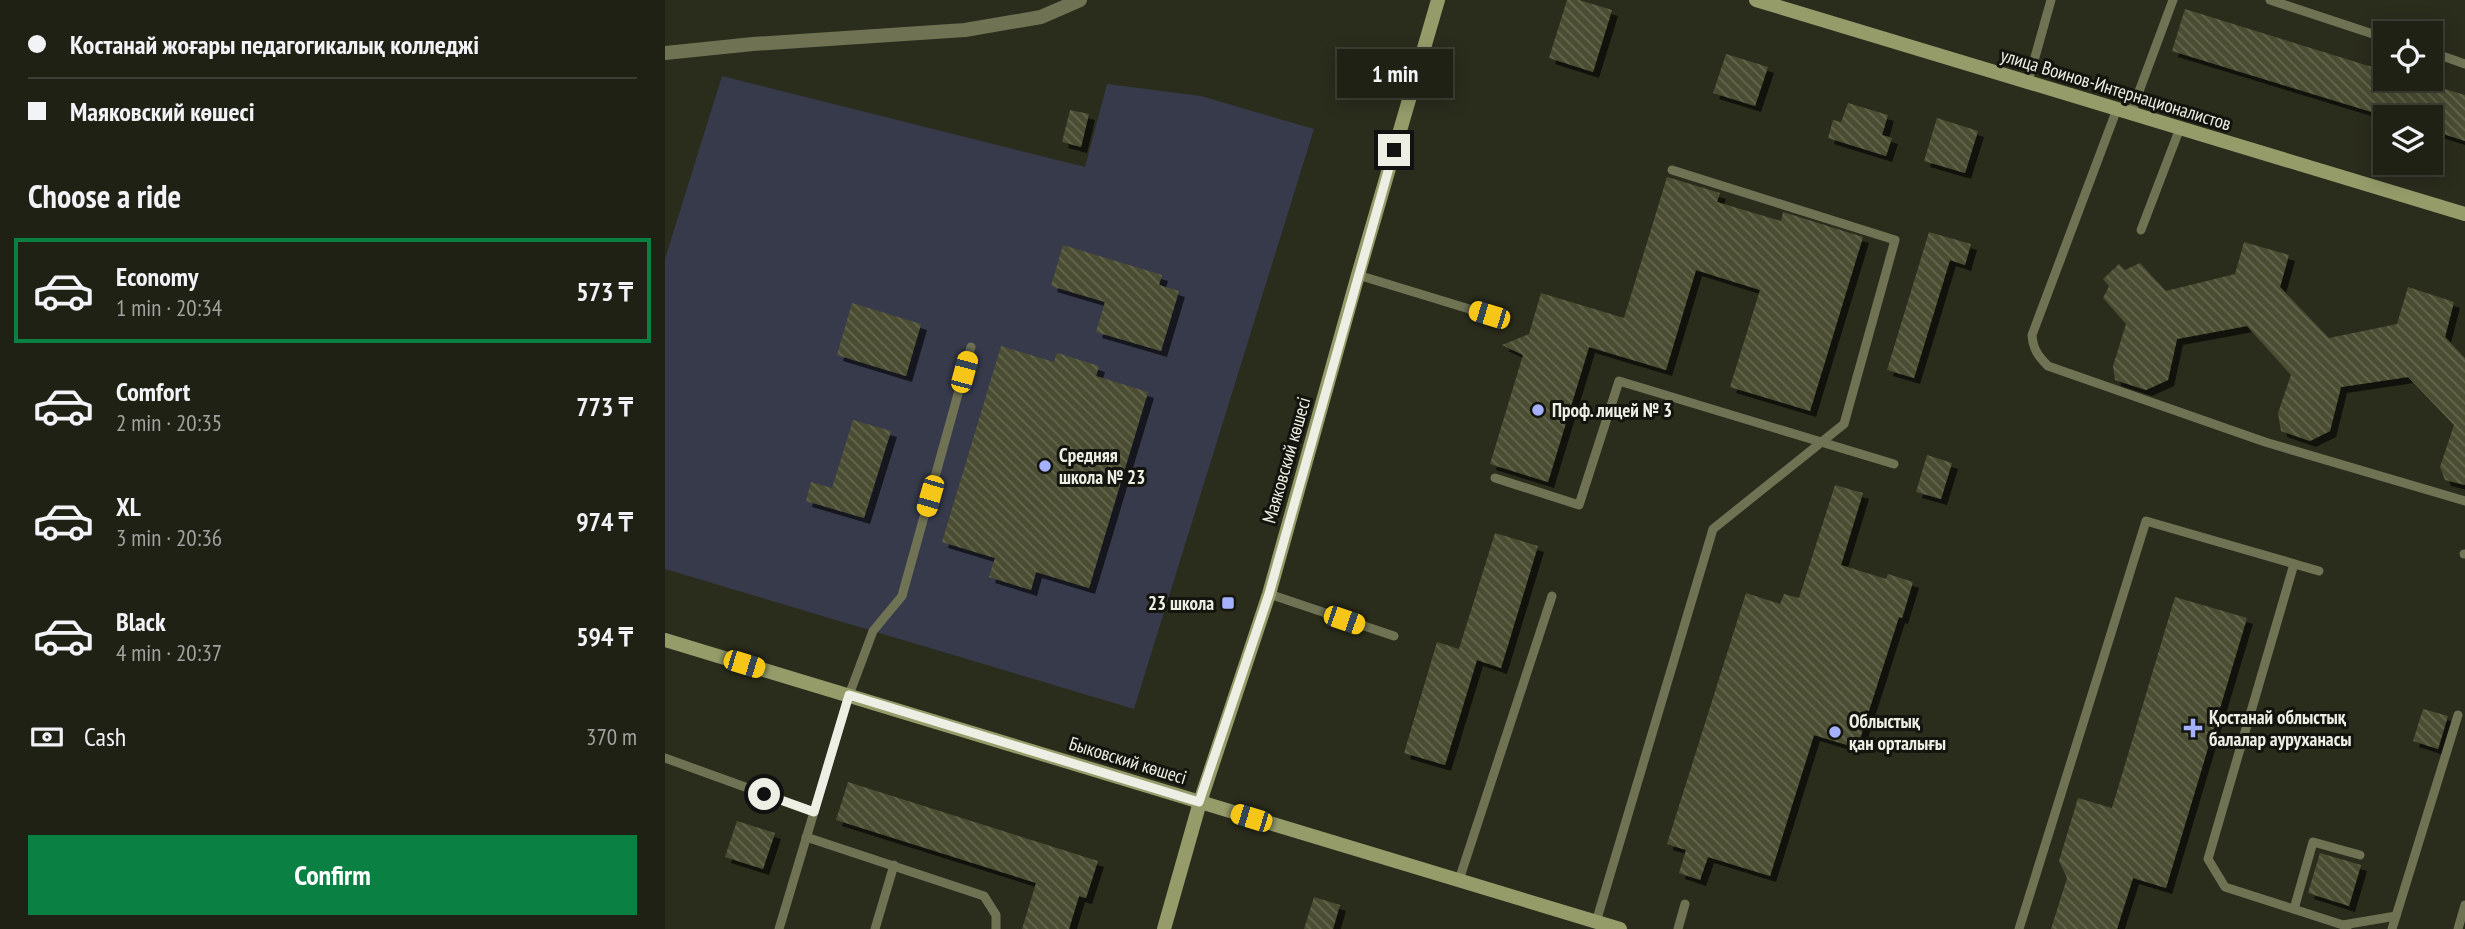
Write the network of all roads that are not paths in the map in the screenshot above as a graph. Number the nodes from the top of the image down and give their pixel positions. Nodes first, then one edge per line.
1 (1080, 0) edge
2 (1438, 0) edge
3 (1756, 0) edge
4 (2051, 0) edge
5 (2173, 0) edge
6 (2270, 0) edge
7 (2373, 34) edge
8 (665, 53) edge
9 (2443, 56) edge
10 (2465, 64) edge
11 (2028, 82) junction
12 (2124, 111) junction
13 (2181, 128) junction
14 (1672, 170) dead end
15 (2465, 214) edge
16 (2141, 230) dead end
17 (1358, 275) junction
18 (1489, 315) dead end
19 (971, 347) dead end
20 (1821, 442) junction
21 (1894, 464) dead end
22 (1495, 478) dead end
23 (2465, 501) edge
24 (2294, 564) junction
25 (2319, 571) dead end
26 (1269, 594) junction
27 (1552, 596) dead end
28 (1394, 636) dead end
29 (665, 640) edge
30 (849, 695) junction
31 (2458, 715) dead end
32 (665, 758) edge
33 (1199, 802) junction
34 (814, 812) junction
35 (806, 837) junction
36 (2360, 855) dead end
37 (894, 865) junction
38 (1459, 880) junction
39 (1685, 904) dead end
40 (2465, 905) edge
41 (2294, 909) junction
42 (2396, 916) junction
43 (1596, 922) junction
44 (2345, 927) edge
45 (779, 929) edge
46 (875, 929) edge
47 (996, 929) edge
48 (1164, 929) edge
49 (1620, 929) edge
50 (1678, 929) edge
51 (2019, 929) edge
52 (2392, 929) edge
53 (2458, 929) edge

1 - 8 street
2 - 17 main road, Маяковский көшесі
3 - 11 main road, улица Воинов-Интернационалистов
4 - 11 lane
5 - 12 lane
6 - 7 lane
9 - 10 lane
11 - 12 main road, улица Воинов-Интернационалистов
12 - 13 main road, улица Воинов-Интернационалистов
12 - 23 lane
13 - 15 main road, улица Воинов-Интернационалистов
13 - 16 lane
14 - 20 lane
17 - 18 lane
17 - 26 main road, Маяковский көшесі
19 - 30 lane
20 - 21 lane
20 - 22 lane
20 - 43 lane
24 - 25 lane
24 - 41 lane
24 - 51 lane
26 - 28 lane
26 - 33 main road, Маяковский көшесі
27 - 38 lane
29 - 30 main road, Быковский көшесі
30 - 33 main road, Быковский көшесі
30 - 34 lane
31 - 42 lane
32 - 34 lane
33 - 38 main road, Быковский көшесі
33 - 48 main road, Маяковский көшесі
34 - 35 lane
35 - 37 lane
35 - 45 lane
36 - 41 lane
37 - 46 lane
37 - 47 lane
38 - 43 main road, Быковский көшесі
39 - 50 lane
40 - 53 lane
41 - 44 lane
42 - 44 lane
42 - 52 lane
43 - 49 main road, Быковский көшесі

